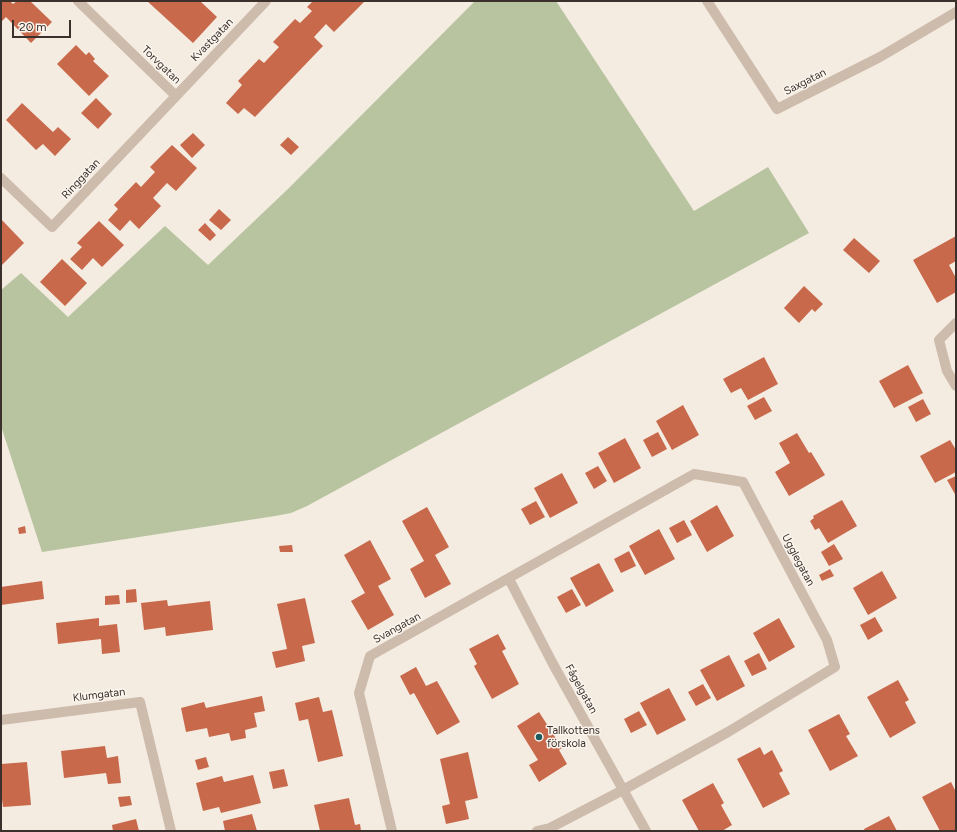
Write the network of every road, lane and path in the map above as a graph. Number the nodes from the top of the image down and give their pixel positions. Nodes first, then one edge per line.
1 (78, 1) edge
2 (266, 1) edge
3 (707, 1) edge
4 (956, 12) edge
5 (176, 96) junction
6 (1, 178) edge
7 (956, 323) edge
8 (956, 386) edge
9 (509, 579) junction
10 (1, 720) edge
11 (623, 790) junction
12 (171, 831) edge
13 (392, 831) edge
14 (537, 831) edge
15 (646, 831) edge

1 - 5 street, Torvgatan
2 - 5 street, Kvastgatan
3 - 4 street, Saxgatan
5 - 6 street, Ringgatan
7 - 8 street
9 - 11 street, Fågelgatan
9 - 11 street, Ugglegatan
9 - 13 street, Svangatan
10 - 12 street, Klumgatan
11 - 14 street
11 - 15 street, Fågelgatan

